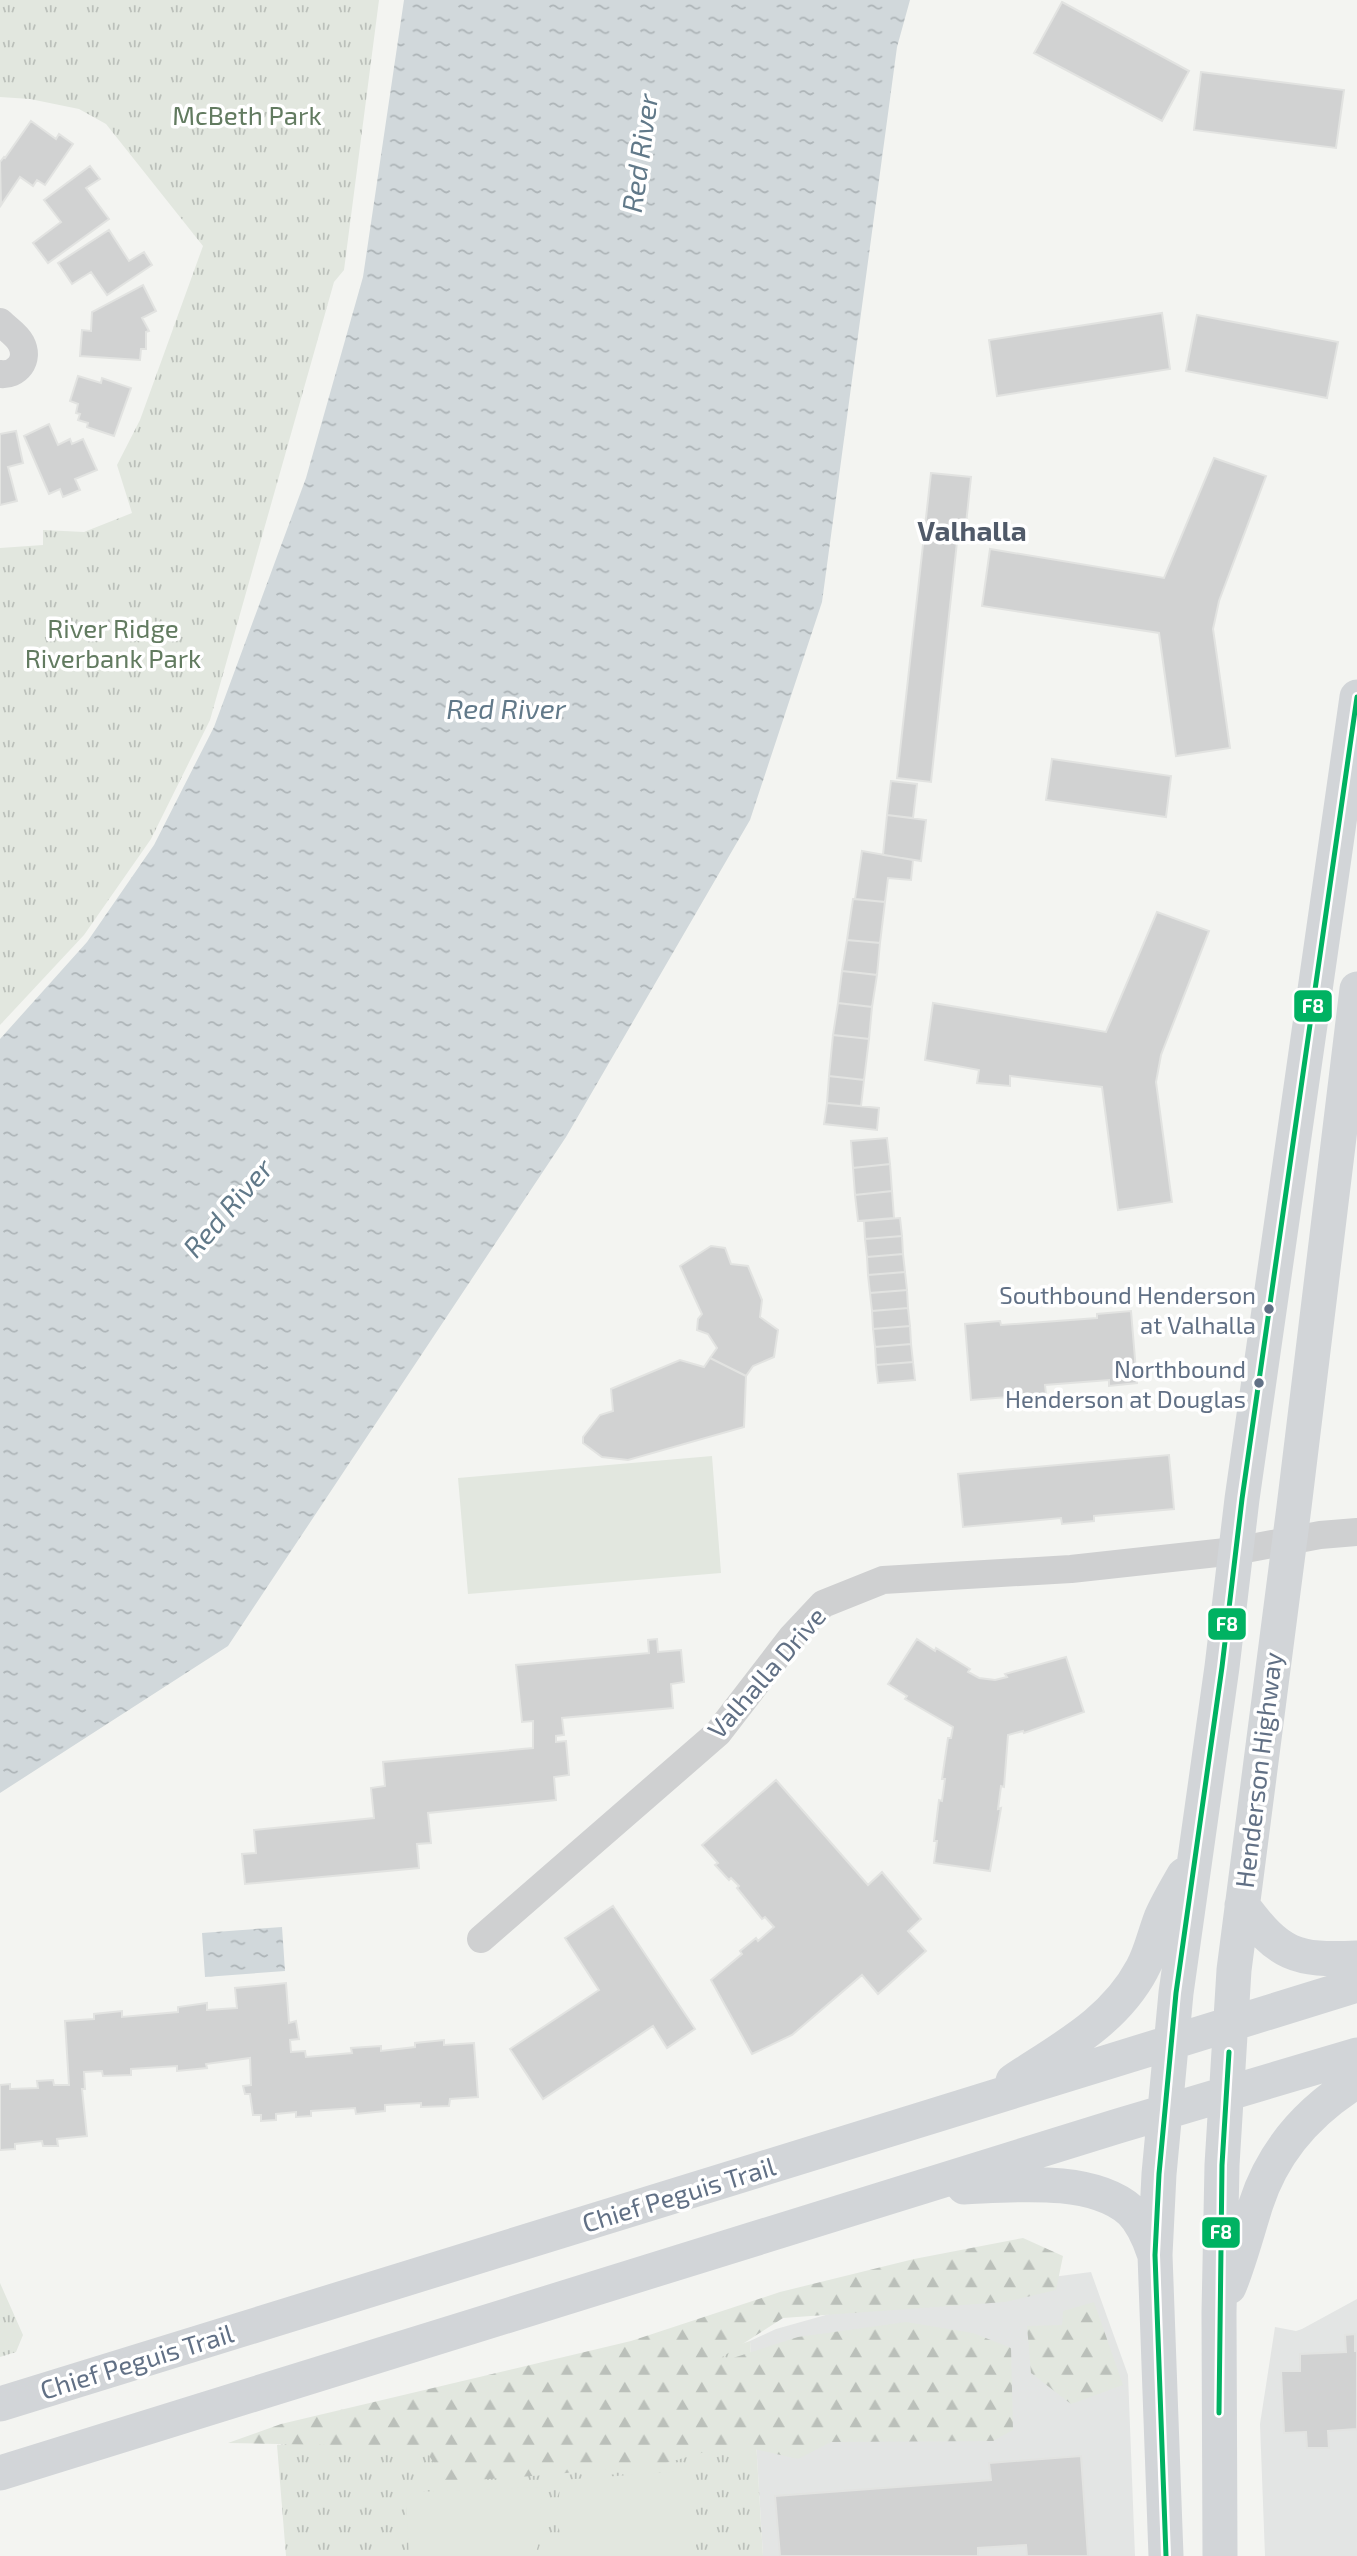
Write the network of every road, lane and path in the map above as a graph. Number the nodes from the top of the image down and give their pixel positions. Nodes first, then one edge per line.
1 (0, 322) edge
2 (0, 374) edge
3 (1357, 697) edge
4 (1348, 816) edge
5 (1357, 989) edge
6 (1350, 1089) edge
7 (1300, 1091) junction
8 (1357, 1532) edge
9 (1288, 1541) junction
10 (1235, 1552) junction
11 (1195, 1854) junction
12 (1242, 1905) junction
13 (481, 1939) dead end
14 (1357, 1958) edge
15 (1357, 1985) edge
16 (1231, 2024) junction
17 (1171, 2043) junction
18 (1357, 2055) edge
19 (1357, 2081) edge
20 (1227, 2094) junction
21 (983, 2100) junction
22 (1165, 2112) junction
23 (919, 2189) junction
24 (1155, 2255) junction
25 (1219, 2313) junction
26 (0, 2404) edge
27 (0, 2473) edge
28 (1167, 2556) edge
29 (1220, 2556) edge

1 - 2 street
3 - 4 main road, Henderson Highway
4 - 7 main road, Henderson Highway
5 - 6 main road, Henderson Highway
6 - 7 street
6 - 9 main road, Henderson Highway
7 - 10 main road, Henderson Highway
8 - 9 street, Valhalla Drive
9 - 10 street, Valhalla Drive
9 - 12 main road, Henderson Highway
10 - 11 main road, Henderson Highway
10 - 13 street, Valhalla Drive
11 - 17 main road, Henderson Highway
11 - 21 main road
12 - 14 main road
12 - 16 main road, Henderson Highway
15 - 16 main road, Chief Peguis Trail
16 - 17 main road, Chief Peguis Trail
16 - 20 main road, Henderson Highway
17 - 21 main road, Chief Peguis Trail
17 - 22 main road, Henderson Highway
18 - 20 main road
19 - 25 main road
20 - 22 main road
20 - 25 main road, Henderson Highway
21 - 26 main road, Chief Peguis Trail
22 - 23 main road
22 - 24 main road, Henderson Highway
23 - 24 main road
23 - 27 main road
24 - 28 main road, Henderson Highway
25 - 29 main road, Henderson Highway

